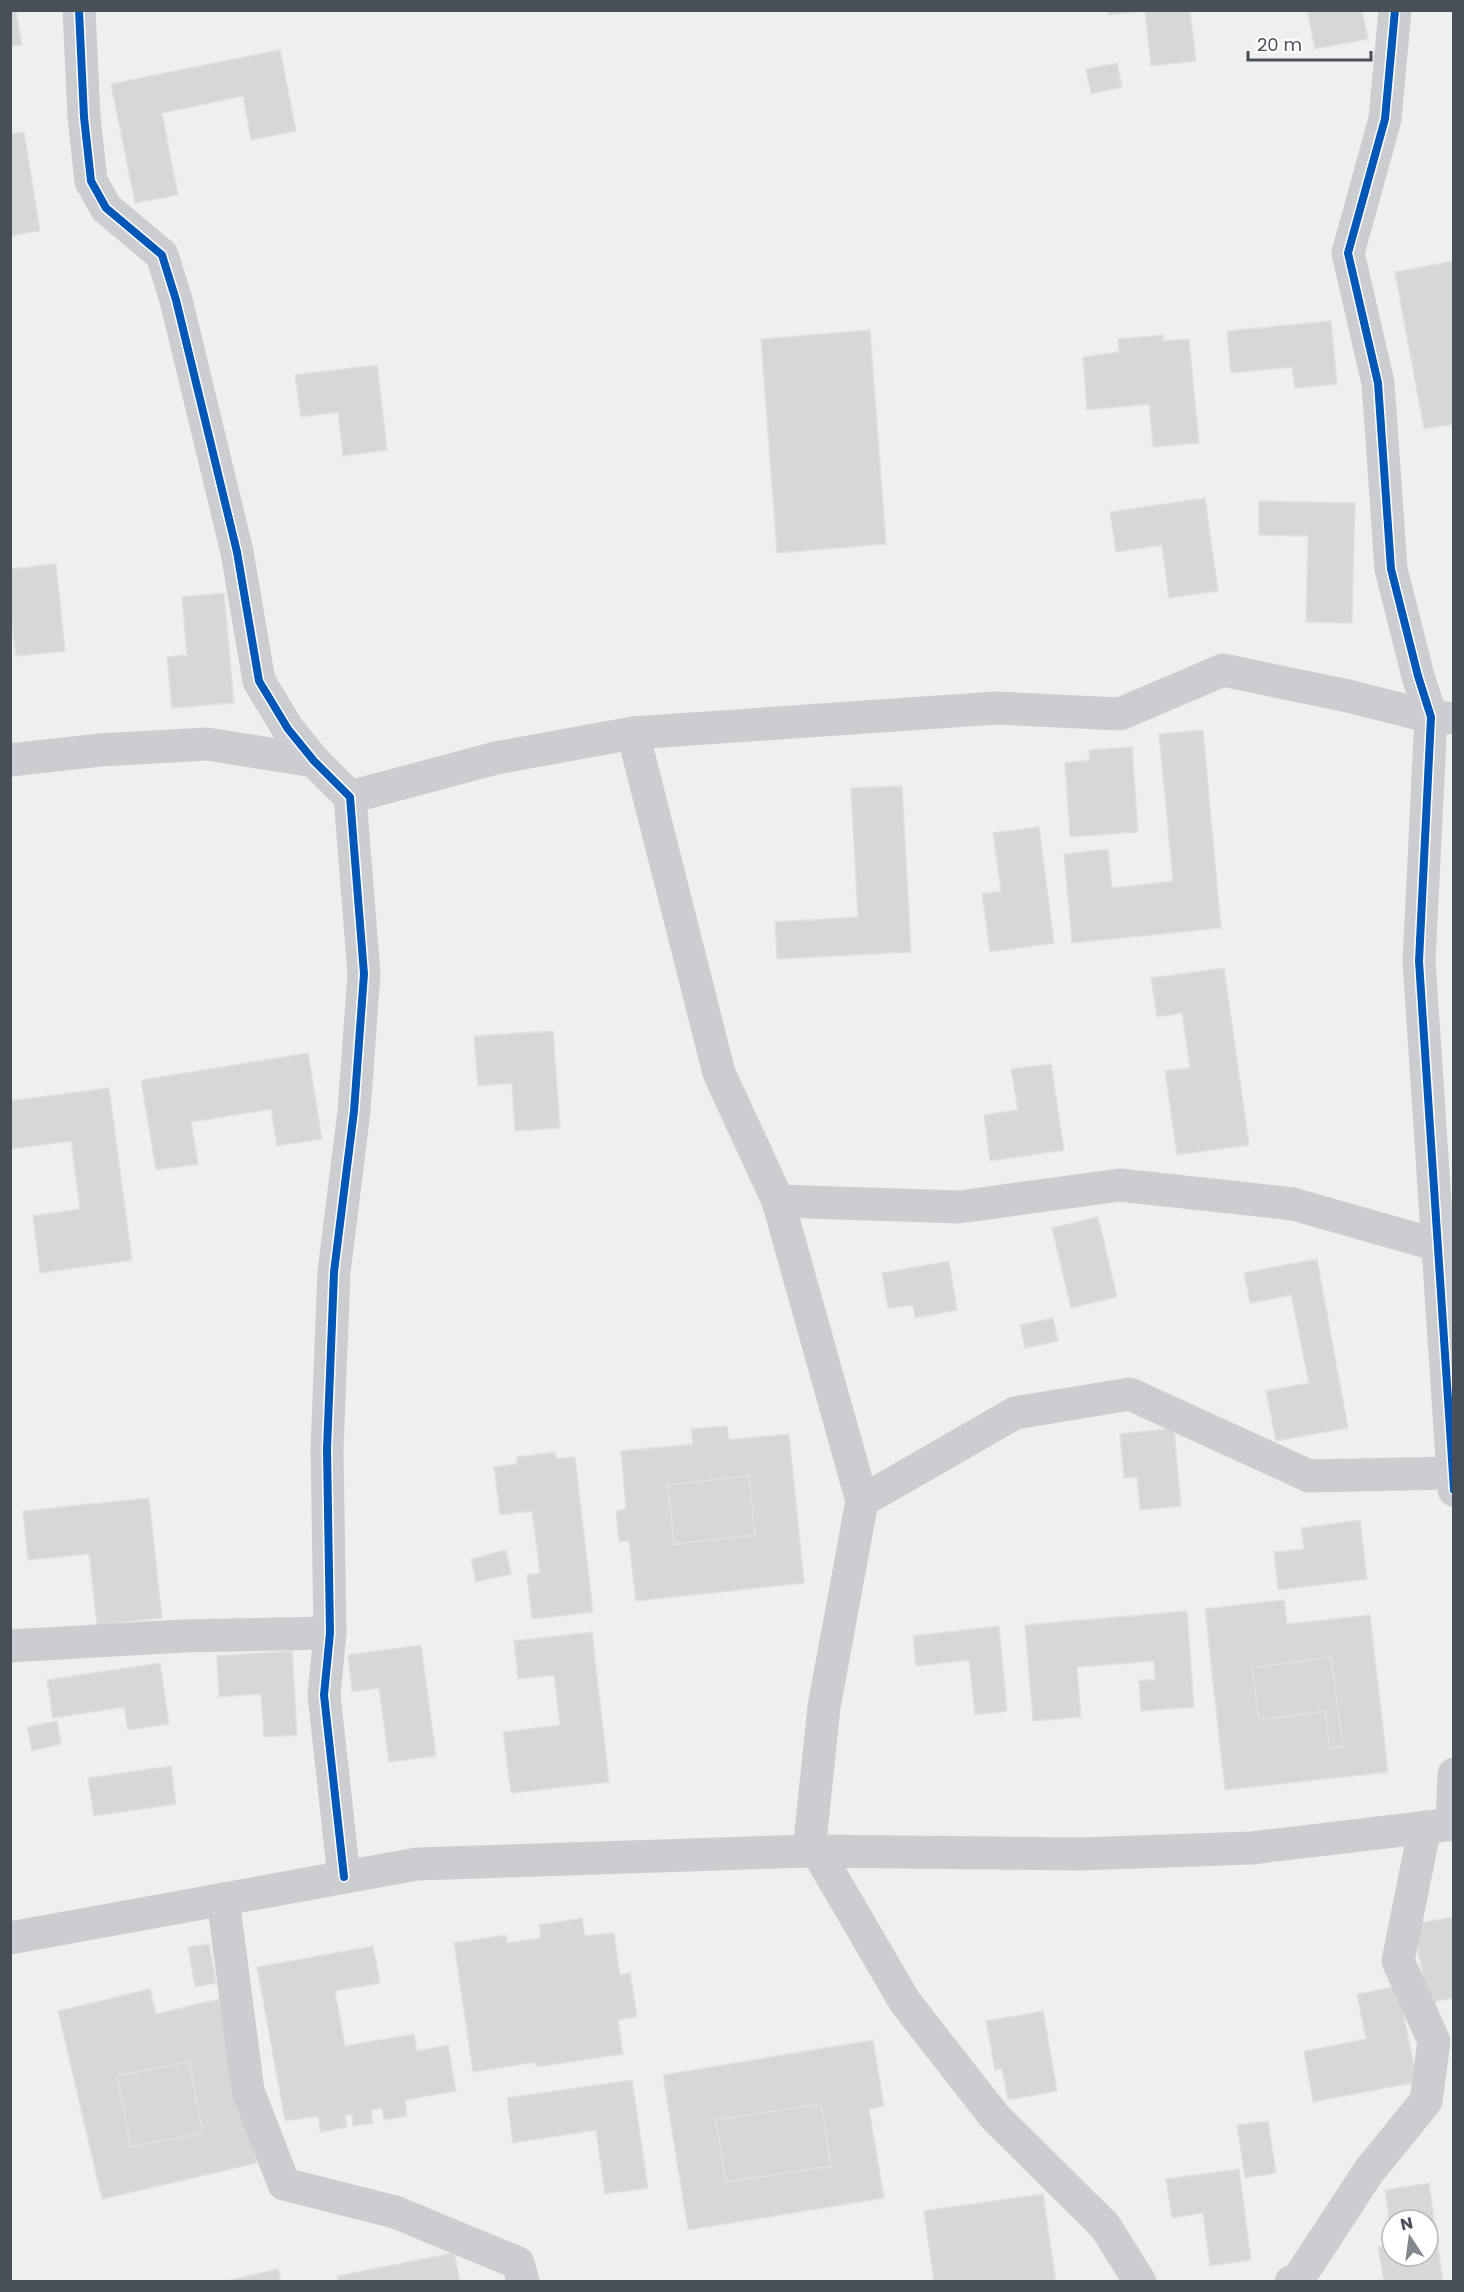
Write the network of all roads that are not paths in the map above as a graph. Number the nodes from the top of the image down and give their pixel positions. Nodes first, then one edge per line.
1 (79, 10) edge
2 (1395, 10) edge
3 (1442, 717) edge
4 (633, 733) junction
5 (10, 760) edge
6 (314, 761) junction
7 (350, 797) junction
8 (778, 1201) junction
9 (1437, 1245) junction
10 (1453, 1481) edge
11 (862, 1501) junction
12 (330, 1633) junction
13 (10, 1646) edge
14 (1454, 1774) edge
15 (1444, 1825) edge
16 (813, 1851) junction
17 (344, 1877) junction
18 (223, 1899) junction
19 (10, 1938) edge
20 (522, 2282) edge
21 (1140, 2282) edge
22 (1290, 2282) edge

1 - 6 street
2 - 3 street
3 - 4 street
3 - 9 street
4 - 7 street
4 - 8 street
5 - 6 street
6 - 7 street
7 - 12 street
8 - 9 street
8 - 11 street
9 - 10 street
10 - 11 street
11 - 16 street
12 - 13 street
12 - 17 street
14 - 15 street
15 - 16 street
15 - 22 street
16 - 17 street
16 - 21 street
17 - 18 street
18 - 19 street
18 - 20 street

